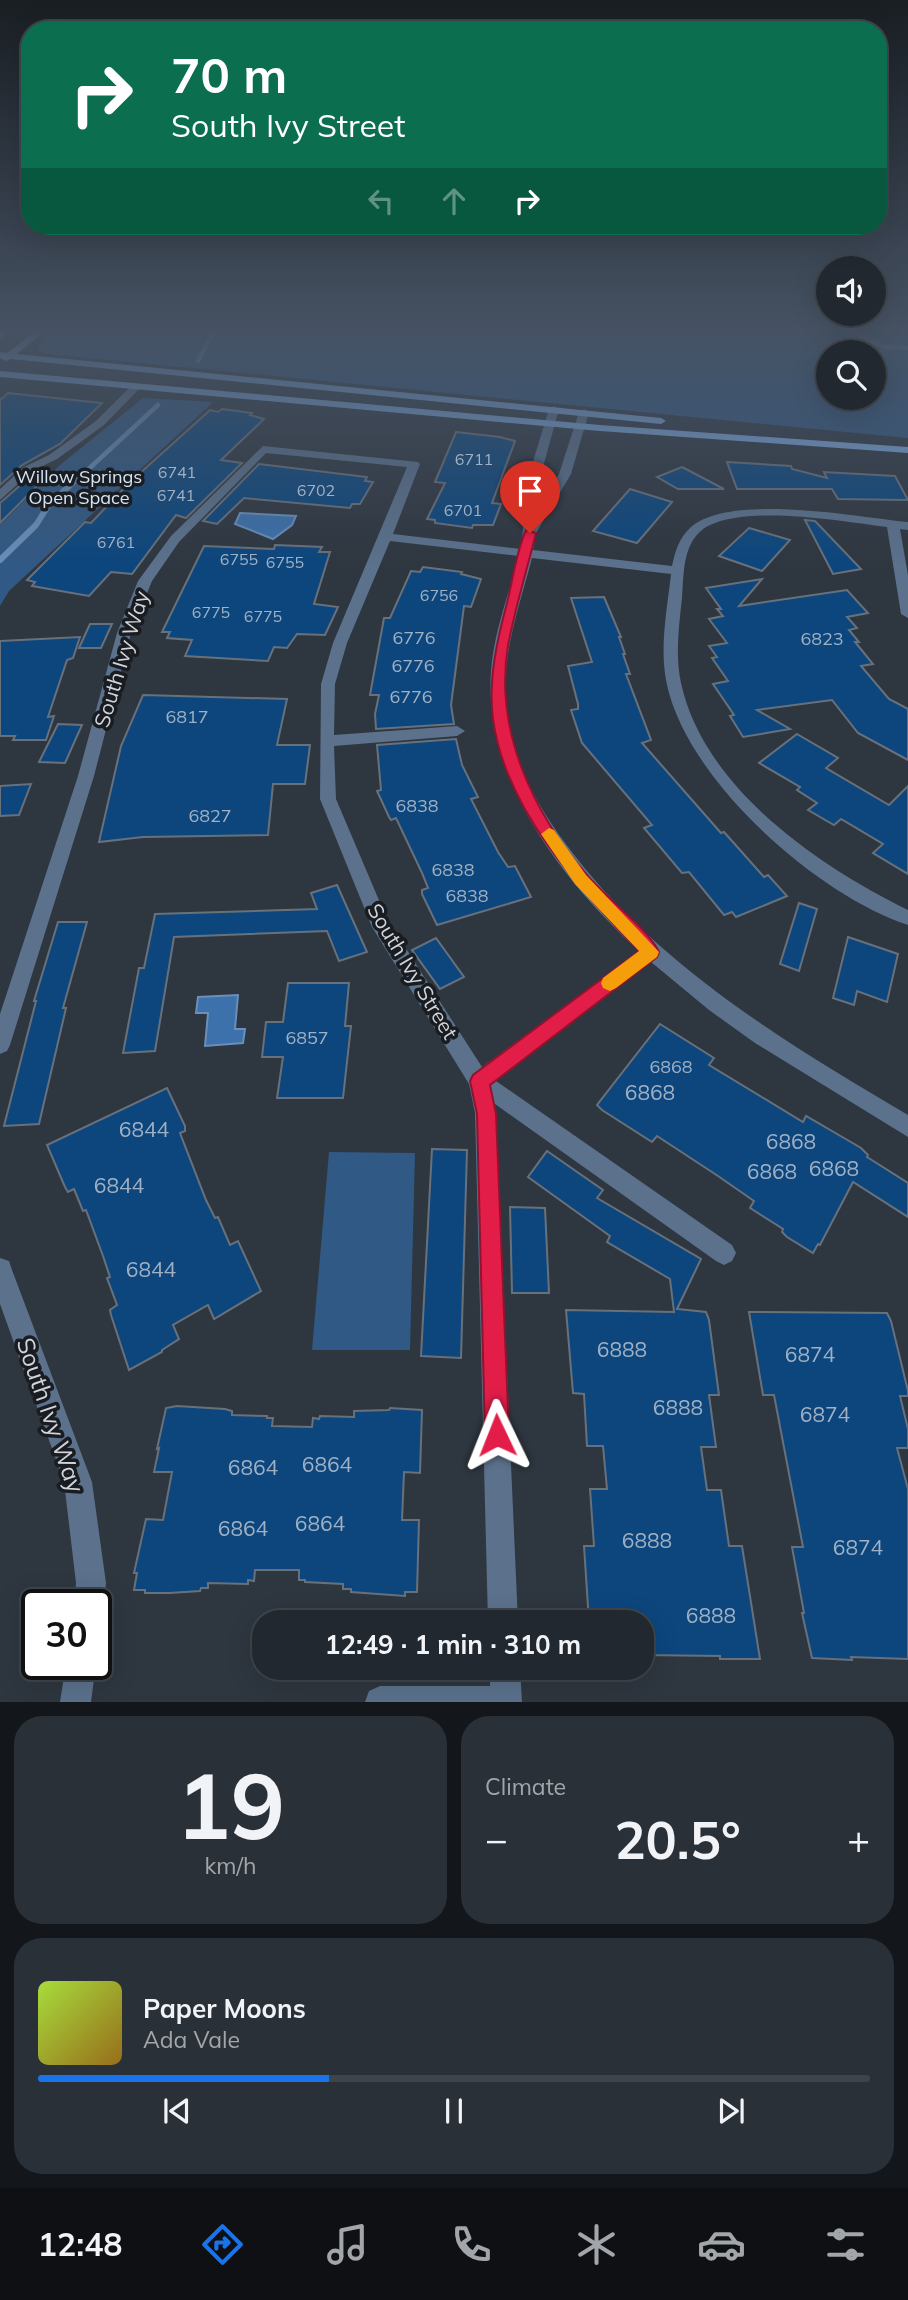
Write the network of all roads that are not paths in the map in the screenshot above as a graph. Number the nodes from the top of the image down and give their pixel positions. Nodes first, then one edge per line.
1 (116, 407) edge
2 (370, 407) edge
3 (548, 407) edge
4 (554, 408) junction
5 (584, 412) junction
6 (549, 423) junction
7 (580, 426) junction
8 (904, 450) edge
9 (0, 496) edge
10 (893, 525) junction
11 (908, 526) edge
12 (530, 533) junction
13 (386, 537) junction
14 (525, 553) junction
15 (678, 571) junction
16 (908, 614) edge
17 (457, 730) dead end
18 (326, 741) junction
19 (908, 918) edge
20 (651, 952) junction
21 (0, 1045) edge
22 (479, 1081) junction
23 (908, 1127) edge
24 (723, 1253) dead end
25 (0, 1270) edge
26 (90, 1589) edge
27 (503, 1610) edge
28 (78, 1680) edge
29 (505, 1680) edge
30 (506, 1701) edge
31 (75, 1702) edge
32 (380, 1702) edge

1 - 9 street
2 - 6 main road
3 - 4 main road
4 - 5 main road
4 - 6 street
5 - 7 street
5 - 8 main road
6 - 7 main road
6 - 12 street
7 - 8 main road
7 - 12 street
10 - 11 street
10 - 15 street
10 - 16 street
12 - 14 street
13 - 14 street
13 - 18 street, South Ivy Street
13 - 21 street, South Ivy Way
14 - 15 street
14 - 20 street
15 - 19 street
17 - 18 street
18 - 22 street, South Ivy Street
20 - 22 street
20 - 23 street
22 - 24 street, South Ivy Street
22 - 27 street, South Ivy Street
25 - 26 street, South Ivy Way
28 - 31 street
29 - 30 street
30 - 32 street

